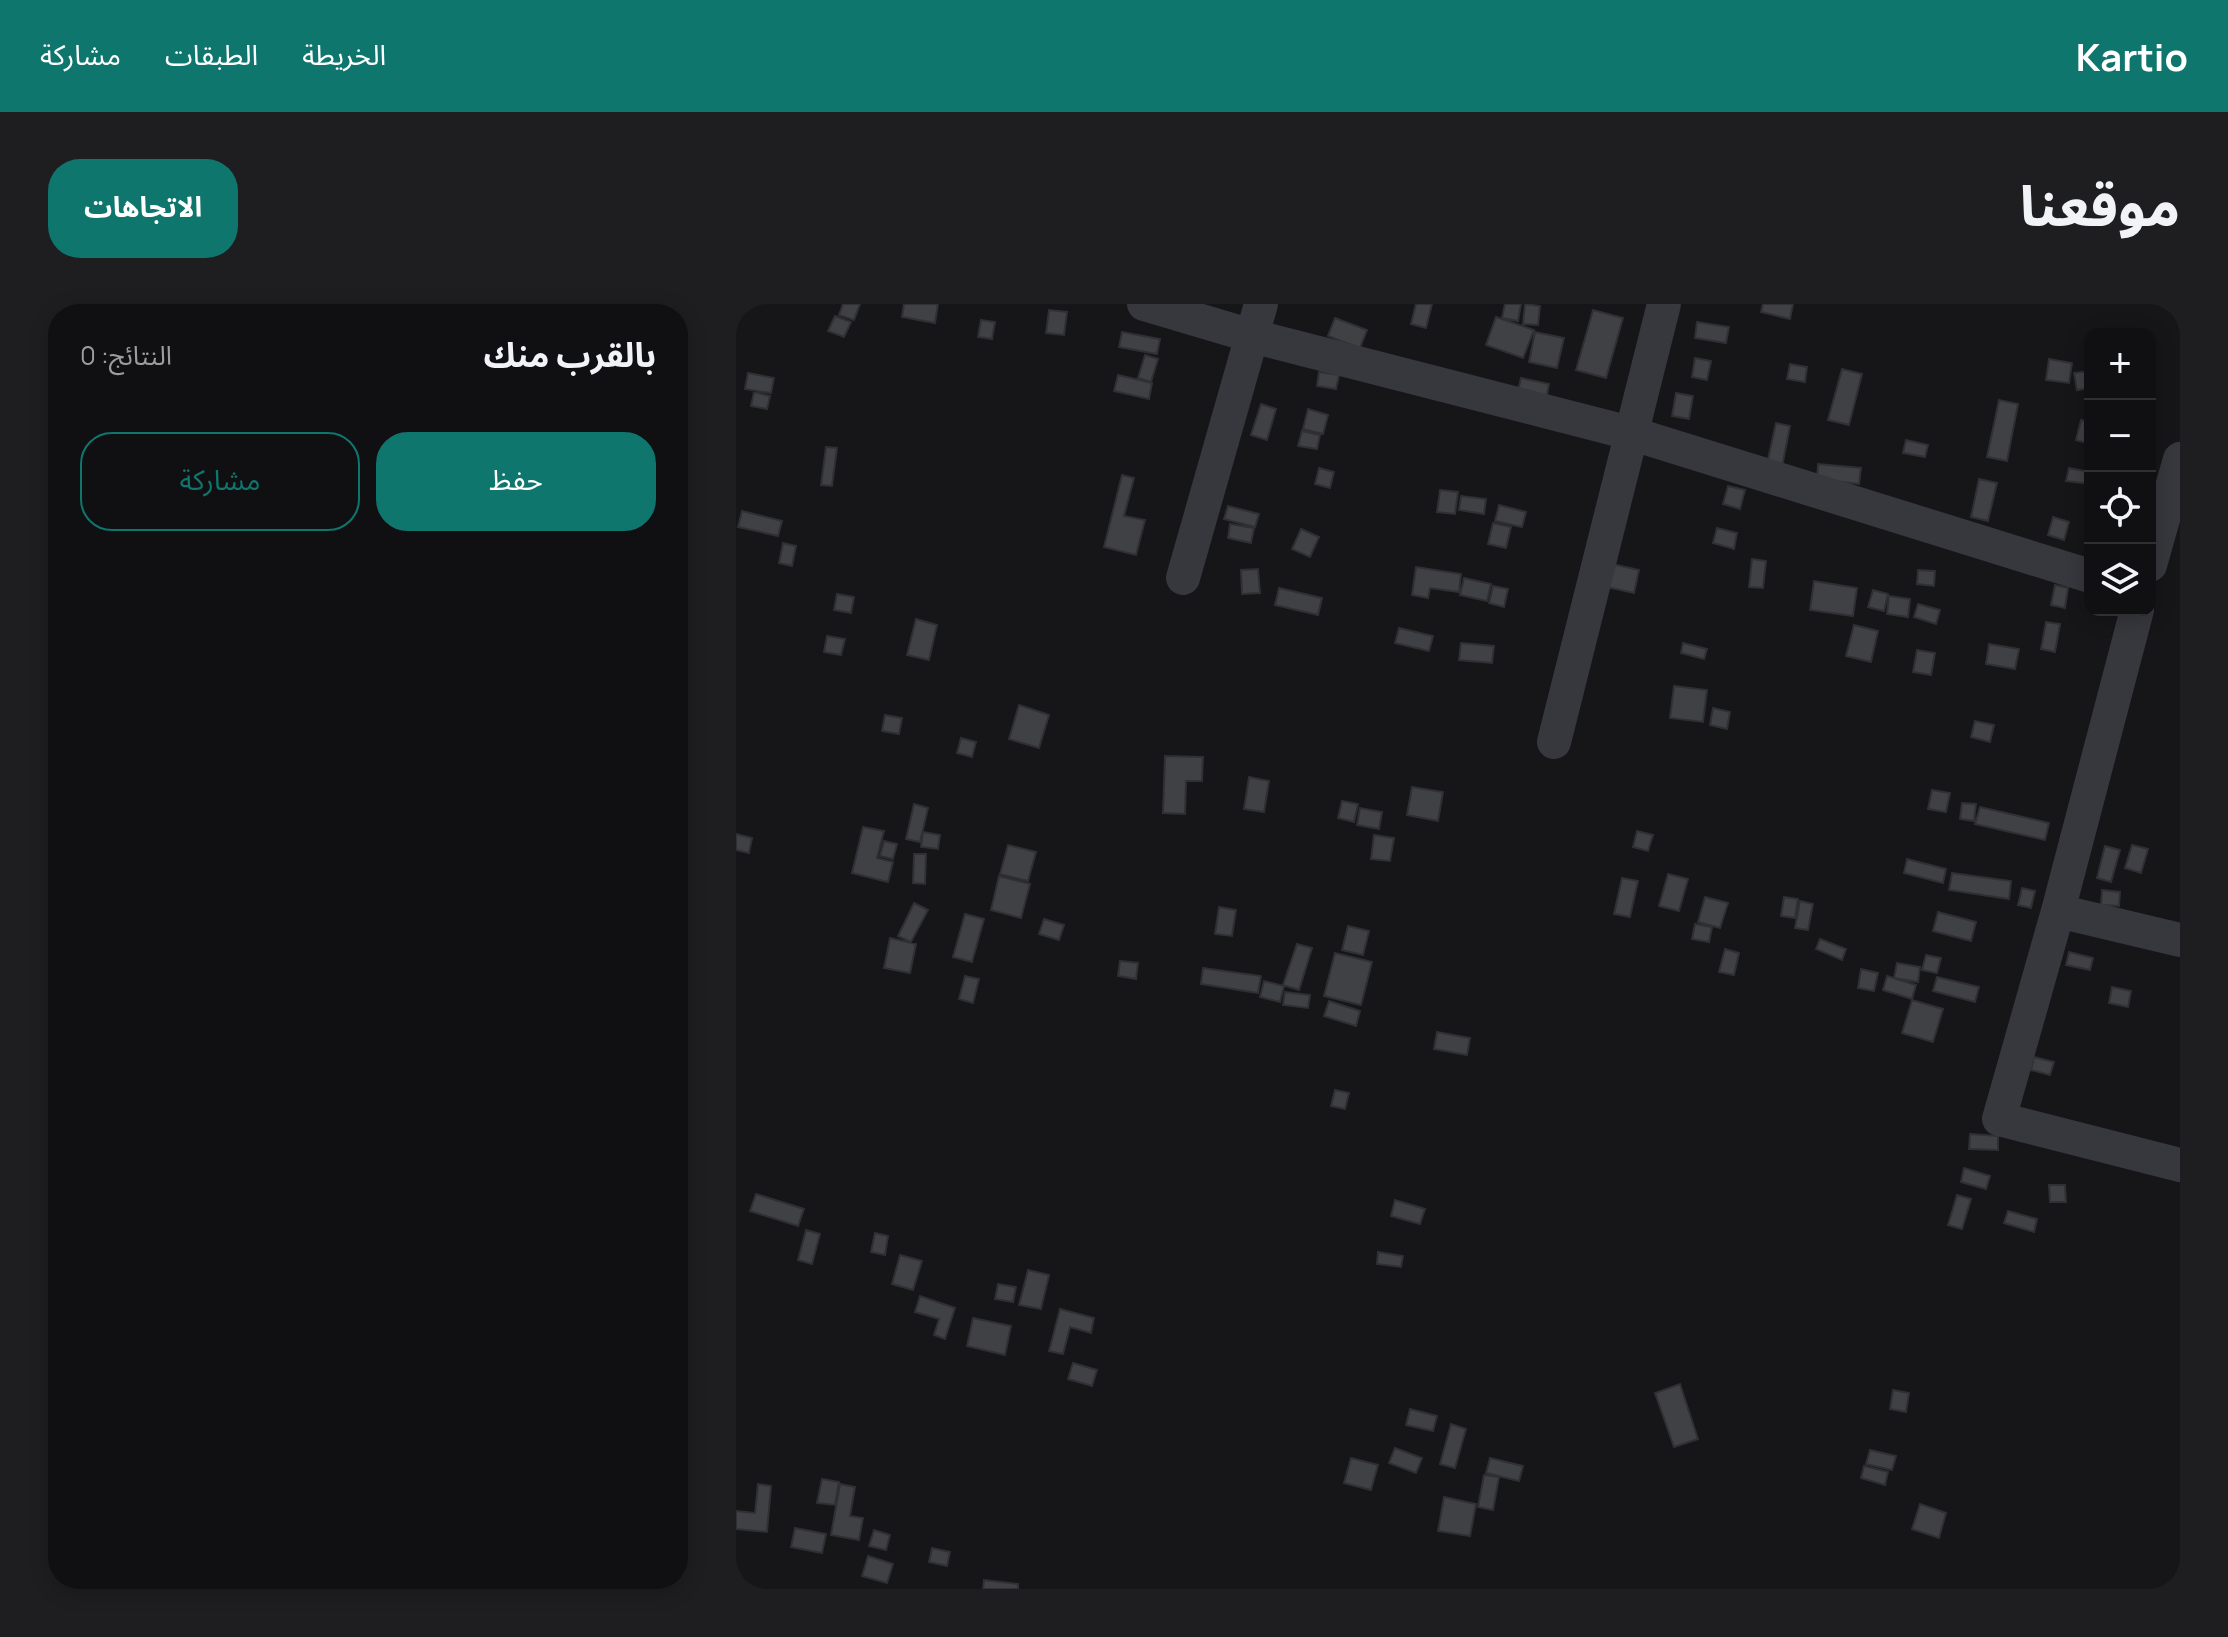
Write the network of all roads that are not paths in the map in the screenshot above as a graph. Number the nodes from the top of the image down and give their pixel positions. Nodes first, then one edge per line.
1 (1144, 304) edge
2 (1664, 304) edge
3 (1256, 320) edge
4 (1630, 433) junction
5 (2180, 459) edge
6 (2156, 544) edge
7 (2084, 574) edge
8 (1183, 578) dead end
9 (2135, 616) edge
10 (1554, 742) dead end
11 (2058, 911) junction
12 (2180, 940) edge
13 (2180, 1165) edge

1 - 3 street
2 - 4 street
3 - 4 street
3 - 8 street
4 - 7 street
4 - 10 street
5 - 6 street
9 - 11 street
11 - 12 street
11 - 13 street

